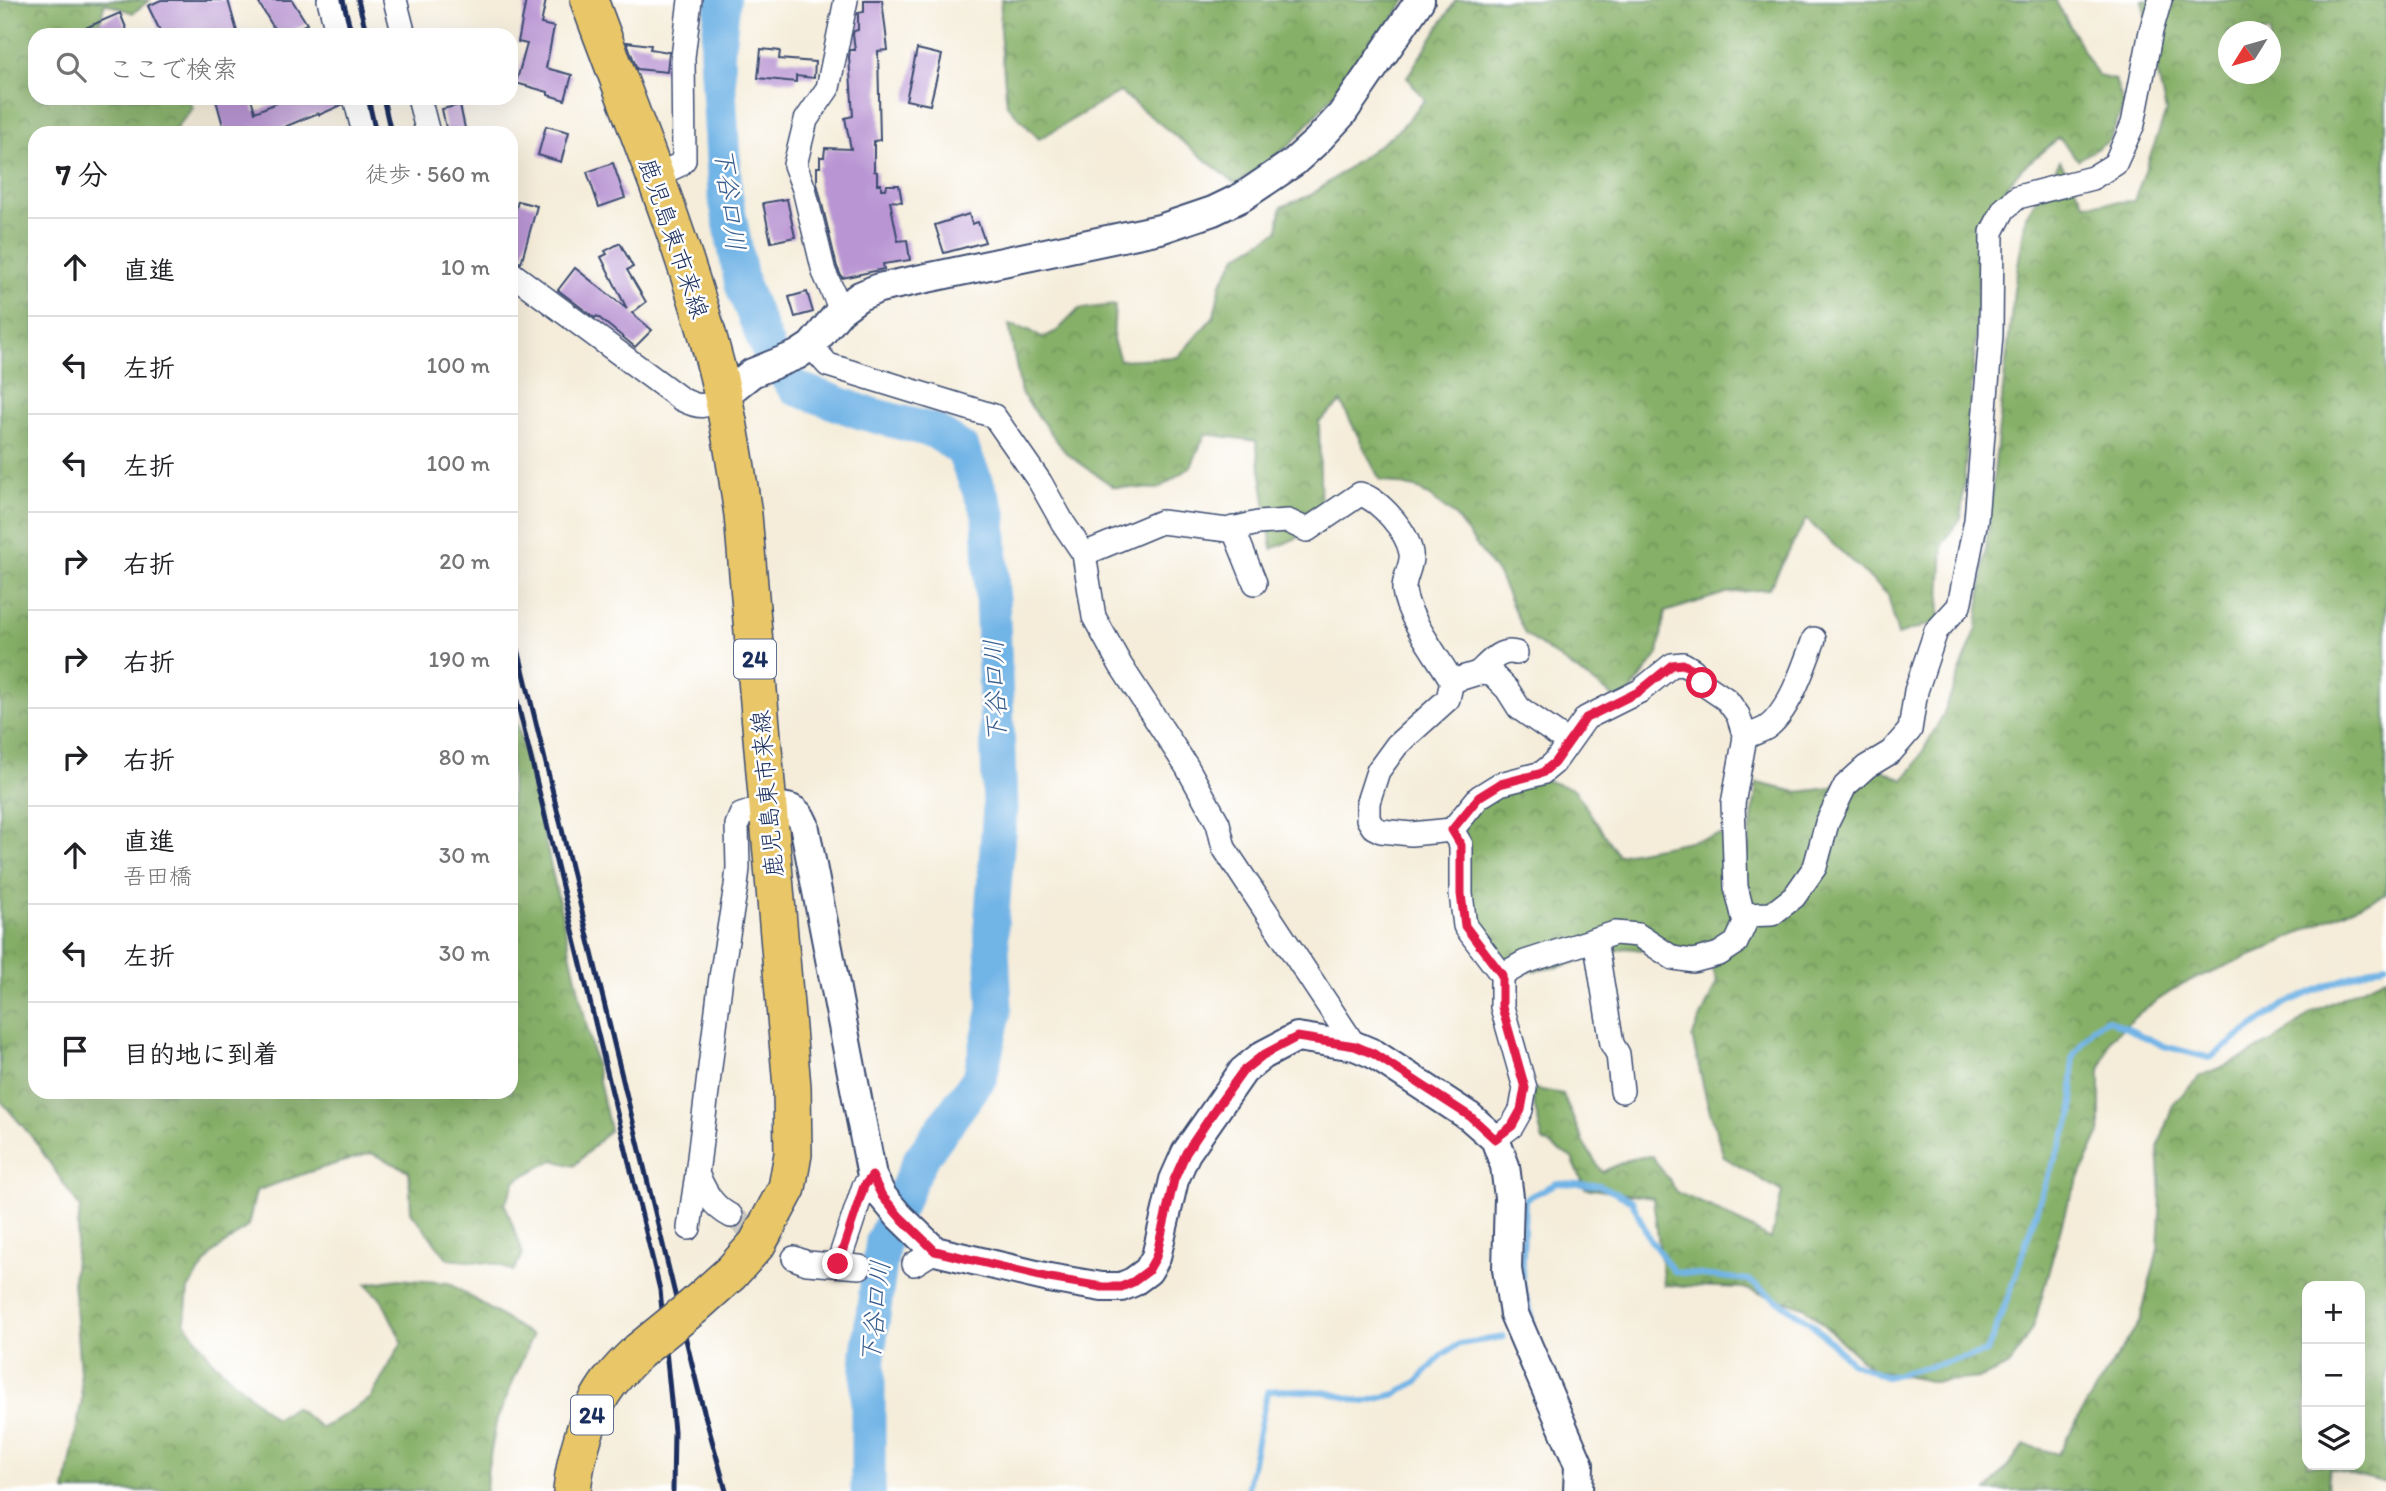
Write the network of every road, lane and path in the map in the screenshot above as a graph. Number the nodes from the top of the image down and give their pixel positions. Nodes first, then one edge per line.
1 (329, 0) edge
2 (395, 0) edge
3 (589, 0) edge
4 (690, 0) edge
5 (846, 0) edge
6 (1419, 0) edge
7 (2160, 0) edge
8 (336, 28) edge
9 (402, 28) edge
10 (357, 105) edge
11 (421, 105) edge
12 (363, 126) edge
13 (426, 126) edge
14 (655, 176) junction
15 (518, 277) edge
16 (841, 310) junction
17 (804, 350) junction
18 (722, 397) junction
19 (1233, 528) junction
20 (1084, 554) junction
21 (1255, 583) dead end
22 (1814, 639) dead end
23 (1516, 653) dead end
24 (1478, 673) junction
25 (1452, 681) junction
26 (1745, 737) junction
27 (1569, 742) junction
28 (768, 806) junction
29 (1452, 830) junction
30 (1743, 915) junction
31 (1595, 939) junction
32 (1502, 975) junction
33 (1355, 1046) junction
34 (1622, 1091) dead end
35 (1495, 1139) junction
36 (698, 1174) junction
37 (877, 1186) junction
38 (731, 1216) tunnel mouth
39 (689, 1228) dead end
40 (794, 1258) tunnel mouth
41 (572, 1491) edge
42 (1578, 1491) edge

1 - 8 street
2 - 9 street
3 - 14 main road, 鹿児島東市来線 / 24
4 - 14 street
5 - 16 street
6 - 16 street
7 - 30 street
10 - 12 street
11 - 13 street
14 - 18 main road, 鹿児島東市来線 / 24
15 - 18 street
16 - 17 street
17 - 18 street
17 - 20 street
18 - 28 main road, 鹿児島東市来線 / 24
19 - 20 street
19 - 21 street
19 - 25 street
20 - 33 street
22 - 26 street
23 - 24 street
24 - 25 street
24 - 27 street
25 - 29 street
26 - 27 street
26 - 30 street
27 - 29 street
28 - 36 street
28 - 37 street
28 - 41 main road, 鹿児島東市来線 / 24, bridge
29 - 32 street
30 - 31 street
31 - 32 street
31 - 34 street
32 - 35 street
33 - 35 street
33 - 37 street
35 - 42 street
36 - 38 street
36 - 39 street
37 - 40 street

